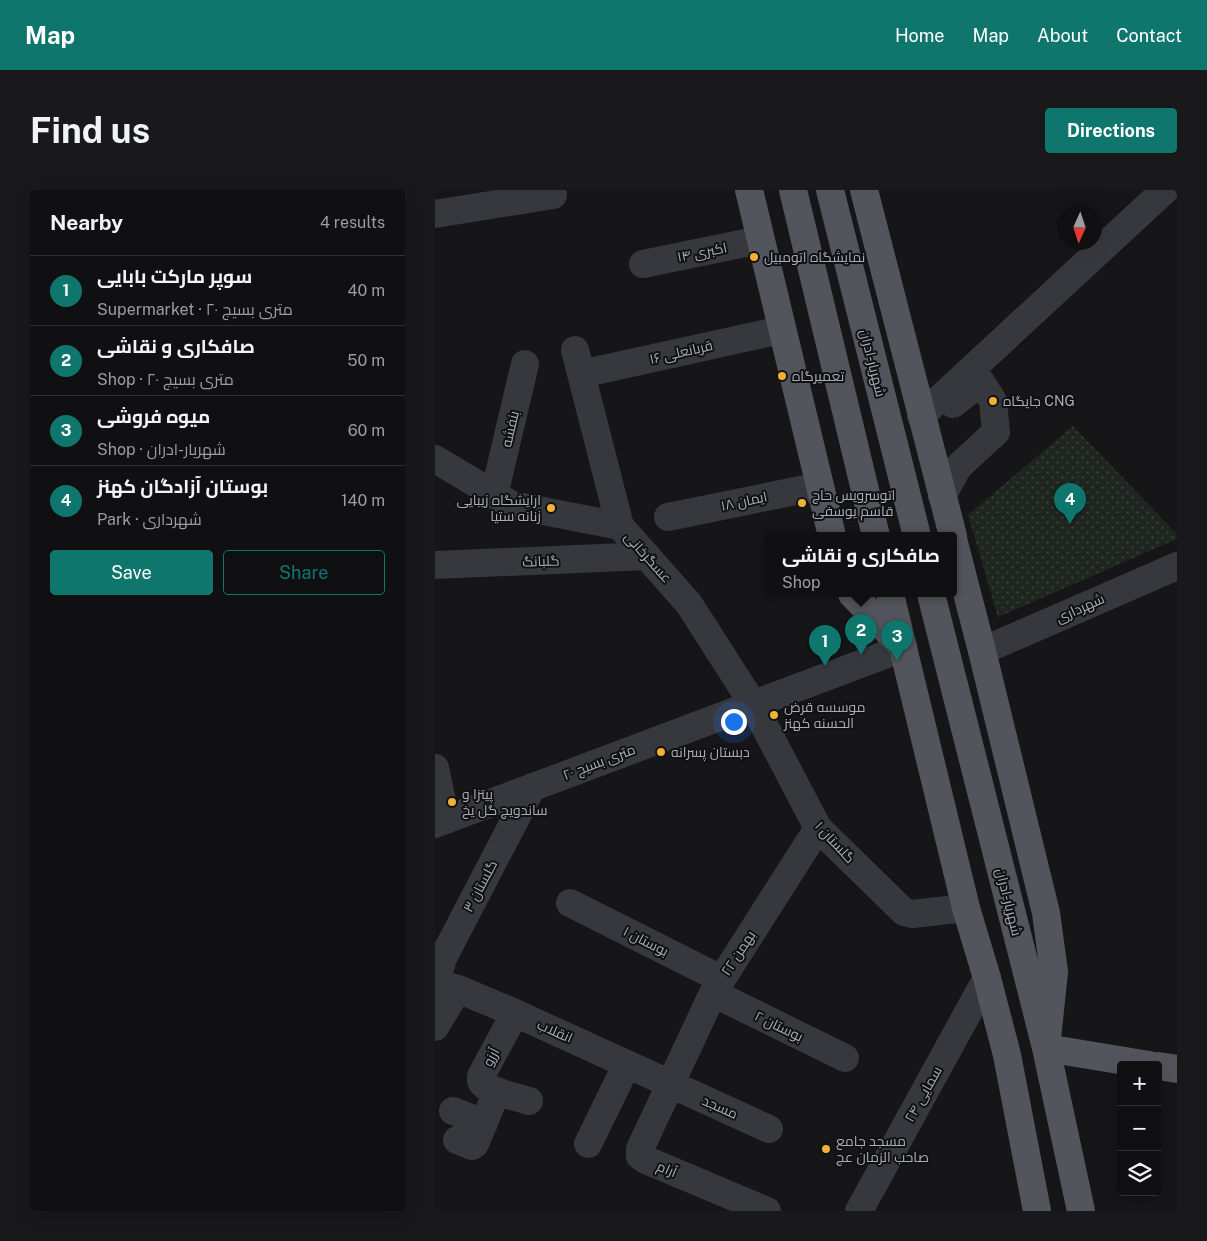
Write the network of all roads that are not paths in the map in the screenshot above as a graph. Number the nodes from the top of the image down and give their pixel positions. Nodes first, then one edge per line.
1 (749, 190) edge
2 (793, 190) edge
3 (830, 190) edge
4 (864, 190) edge
5 (1165, 190) edge
6 (553, 195) dead end
7 (486, 198) edge
8 (435, 214) edge
9 (760, 240) junction
10 (643, 264) dead end
11 (781, 330) junction
12 (525, 364) dead end
13 (923, 422) junction
14 (435, 459) edge
15 (820, 486) junction
16 (494, 494) junction
17 (942, 496) junction
18 (667, 517) dead end
19 (620, 526) junction
20 (831, 532) edge
21 (875, 532) edge
22 (916, 532) edge
23 (951, 532) edge
24 (957, 553) edge
25 (647, 556) junction
26 (435, 565) edge
27 (1177, 566) edge
28 (855, 597) edge
29 (891, 597) edge
30 (932, 597) edge
31 (903, 648) junction
32 (983, 651) junction
33 (753, 704) junction
34 (966, 733) junction
35 (435, 768) edge
36 (978, 778) junction
37 (532, 787) junction
38 (939, 793) junction
39 (441, 822) edge
40 (818, 828) junction
41 (570, 903) dead end
42 (966, 908) junction
43 (987, 978) junction
44 (444, 986) edge
45 (717, 986) junction
46 (515, 1013) junction
47 (435, 1027) edge
48 (1046, 1048) junction
49 (845, 1058) dead end
50 (1125, 1061) edge
51 (627, 1064) junction
52 (1162, 1067) edge
53 (1177, 1069) edge
54 (670, 1084) junction
55 (497, 1090) junction
56 (529, 1101) dead end
57 (453, 1111) dead end
58 (485, 1123) junction
59 (769, 1129) dead end
60 (457, 1140) dead end
61 (588, 1144) dead end
62 (767, 1211) edge
63 (859, 1211) edge
64 (1037, 1211) edge
65 (1081, 1211) edge

1 - 9 main road
2 - 21 main road
3 - 22 main road, شهریار-ادران
4 - 13 main road
5 - 13 street
6 - 7 street
7 - 8 street
9 - 10 street, اکبری ۱۴
9 - 11 main road
11 - 15 main road
11 - 19 street, قربانعلی ۱۶
12 - 16 street, بنفشه
13 - 17 main road
13 - 17 street
14 - 16 street, عسگرخانی
15 - 18 street, ایمان ۱۸
15 - 20 main road
16 - 19 street, عسگرخانی
17 - 23 main road
19 - 25 street, عسگرخانی
24 - 32 main road
25 - 26 street, گلبانگ
25 - 33 street, عسگرخانی
27 - 32 street, شهرداری
28 - 31 main road
29 - 31 main road
30 - 34 main road, شهریار-ادران
31 - 33 street, ۲۰ متری بسیج
31 - 38 main road
32 - 34 main road
32 - 48 main road
33 - 37 street, ۲۰ متری بسیج
33 - 40 street, گلستان ۱
34 - 36 main road, شهریار-ادران
35 - 39 street
36 - 38 main road
36 - 48 main road, شهریار-ادران
37 - 39 street, ۲۰ متری بسیج
37 - 44 street, گلستان ۳
38 - 42 main road
40 - 42 street, گلستان ۱
40 - 45 street, ۲۲ بهمن
41 - 45 street, بوستان ۱
42 - 43 main road
43 - 63 street, سمایی ۲۴
43 - 64 main road
44 - 46 street, انقلاب
44 - 47 street
45 - 49 street, بوستان ۲
45 - 54 street, ۲۲ بهمن
46 - 51 street, انقلاب
46 - 55 street, آرزو
48 - 50 main road
48 - 65 main road, شهریار-ادران
51 - 54 street, انقلاب
51 - 61 street
52 - 53 main road
54 - 59 street, مسجد
54 - 62 street, آرام
55 - 56 street, آرزو
55 - 58 street
57 - 58 street
58 - 60 street

